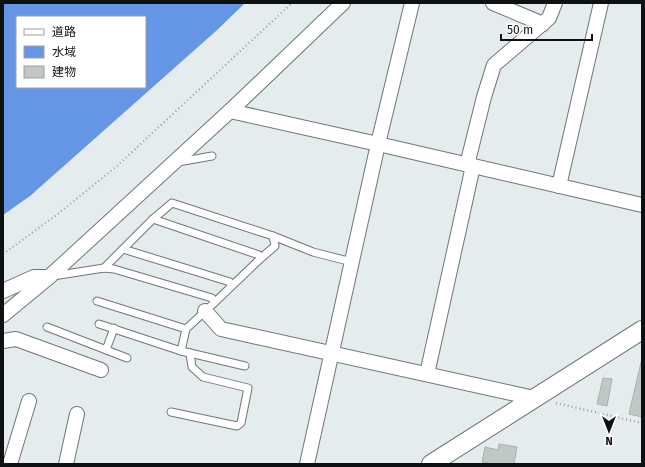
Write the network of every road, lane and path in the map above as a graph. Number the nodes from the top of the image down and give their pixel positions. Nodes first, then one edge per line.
1 (292, 3) edge
2 (343, 3) edge
3 (412, 3) edge
4 (493, 3) edge
5 (555, 3) edge
6 (601, 3) edge
7 (543, 24) junction
8 (230, 111) junction
9 (378, 144) junction
10 (212, 156) dead end
11 (174, 162) junction
12 (470, 166) junction
13 (560, 186) junction
14 (642, 205) edge
15 (153, 219) junction
16 (273, 236) junction
17 (123, 249) junction
18 (3, 254) edge
19 (260, 259) junction
20 (352, 262) junction
21 (104, 268) junction
22 (49, 277) junction
23 (231, 286) junction
24 (3, 291) edge
25 (97, 301) dead end
26 (209, 307) junction
27 (3, 315) edge
28 (99, 324) dead end
29 (47, 327) dead end
30 (114, 328) junction
31 (186, 329) junction
32 (642, 330) edge
33 (4, 342) edge
34 (106, 350) junction
35 (181, 350) junction
36 (332, 352) junction
37 (190, 353) junction
38 (127, 358) dead end
39 (245, 366) dead end
40 (101, 370) dead end
41 (426, 374) junction
42 (534, 398) junction
43 (29, 401) dead end
44 (171, 412) dead end
45 (77, 414) dead end
46 (642, 423) edge
47 (10, 464) edge
48 (66, 464) edge
49 (307, 464) edge
50 (431, 464) edge

1 - 18 path
2 - 8 street
3 - 9 street
4 - 7 street
5 - 7 street
6 - 13 street
7 - 12 street
8 - 9 street
8 - 11 street
9 - 12 street
9 - 20 street
10 - 11 lane
11 - 22 street
12 - 13 street
12 - 41 street
13 - 14 street
15 - 16 lane
15 - 17 lane
15 - 19 lane
16 - 19 lane
16 - 20 lane
17 - 21 lane
17 - 23 lane
19 - 23 lane
20 - 36 street
21 - 22 lane
21 - 26 lane
22 - 24 street
22 - 27 street
23 - 26 lane
25 - 31 lane
26 - 31 lane
26 - 36 street
28 - 30 lane
29 - 34 lane
30 - 34 lane
30 - 35 lane
31 - 35 lane
32 - 42 street
33 - 40 street
34 - 38 lane
35 - 37 lane
36 - 41 street
36 - 49 street
37 - 39 lane
37 - 44 lane
41 - 42 street
42 - 46 path
42 - 50 street
43 - 47 street
45 - 48 street

